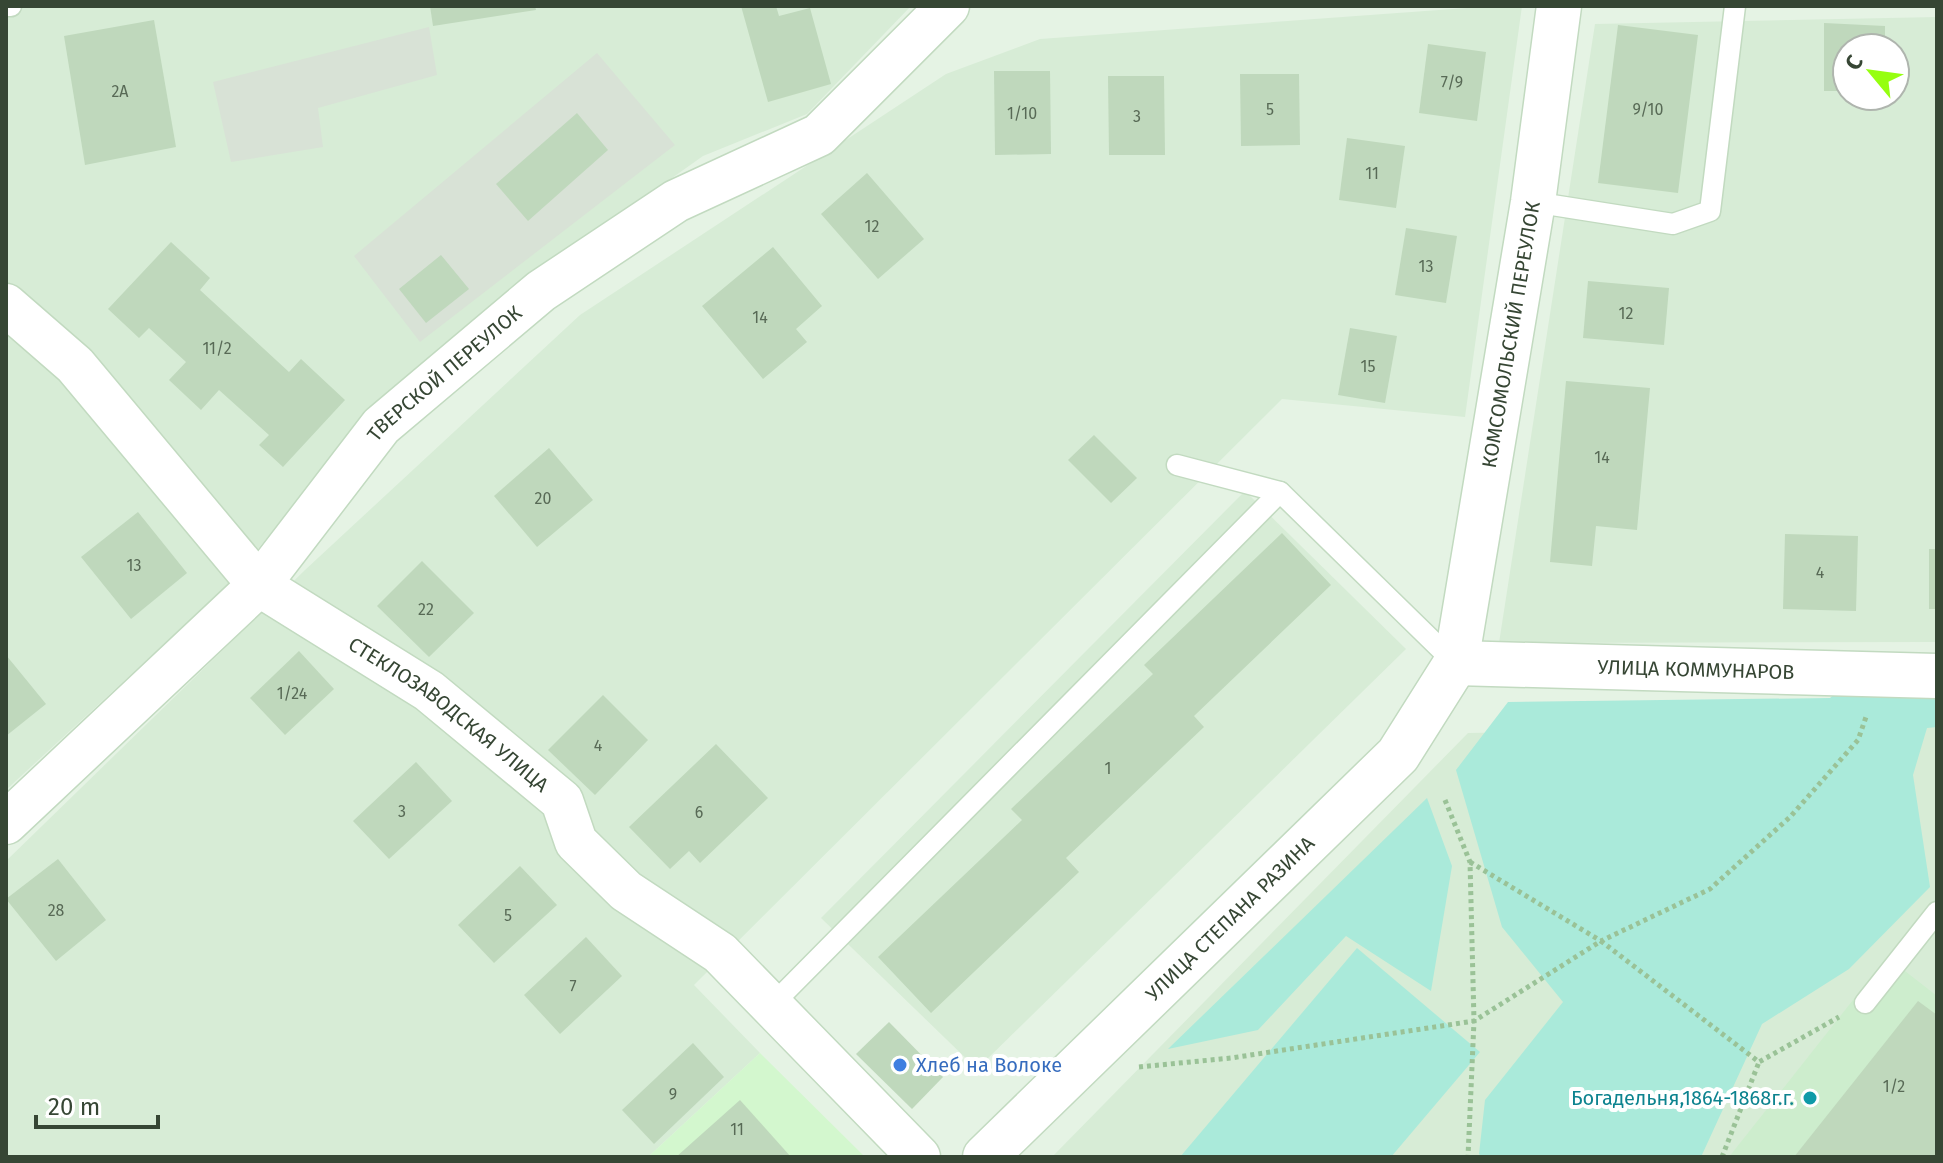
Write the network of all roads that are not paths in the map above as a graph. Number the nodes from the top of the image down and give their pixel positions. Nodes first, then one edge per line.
1 (949, 6) edge
2 (1559, 6) edge
3 (1735, 6) edge
4 (1533, 202) junction
5 (6, 305) edge
6 (1177, 465) dead end
7 (1280, 492) junction
8 (259, 585) junction
9 (1456, 663) junction
10 (1937, 676) edge
11 (6, 823) edge
12 (1937, 912) edge
13 (1865, 1003) road end
14 (771, 1006) junction
15 (919, 1157) edge
16 (985, 1157) edge

1 - 8 street, ТВЕРСКОЙ ПЕРЕУЛОК
2 - 4 street, КОМСОМОЛЬСКИЙ ПЕРЕУЛОК
3 - 4 lane
4 - 9 street, КОМСОМОЛЬСКИЙ ПЕРЕУЛОК
5 - 8 street, СТЕКЛОЗАВОДСКАЯ УЛИЦА
6 - 7 lane
7 - 9 lane
7 - 14 lane
8 - 11 street, ТВЕРСКОЙ ПЕРЕУЛОК
8 - 14 street, СТЕКЛОЗАВОДСКАЯ УЛИЦА
9 - 10 street, УЛИЦА КОММУНАРОВ
9 - 16 street, УЛИЦА СТЕПАНА РАЗИНА
12 - 13 lane
14 - 15 street, СТЕКЛОЗАВОДСКАЯ УЛИЦА

